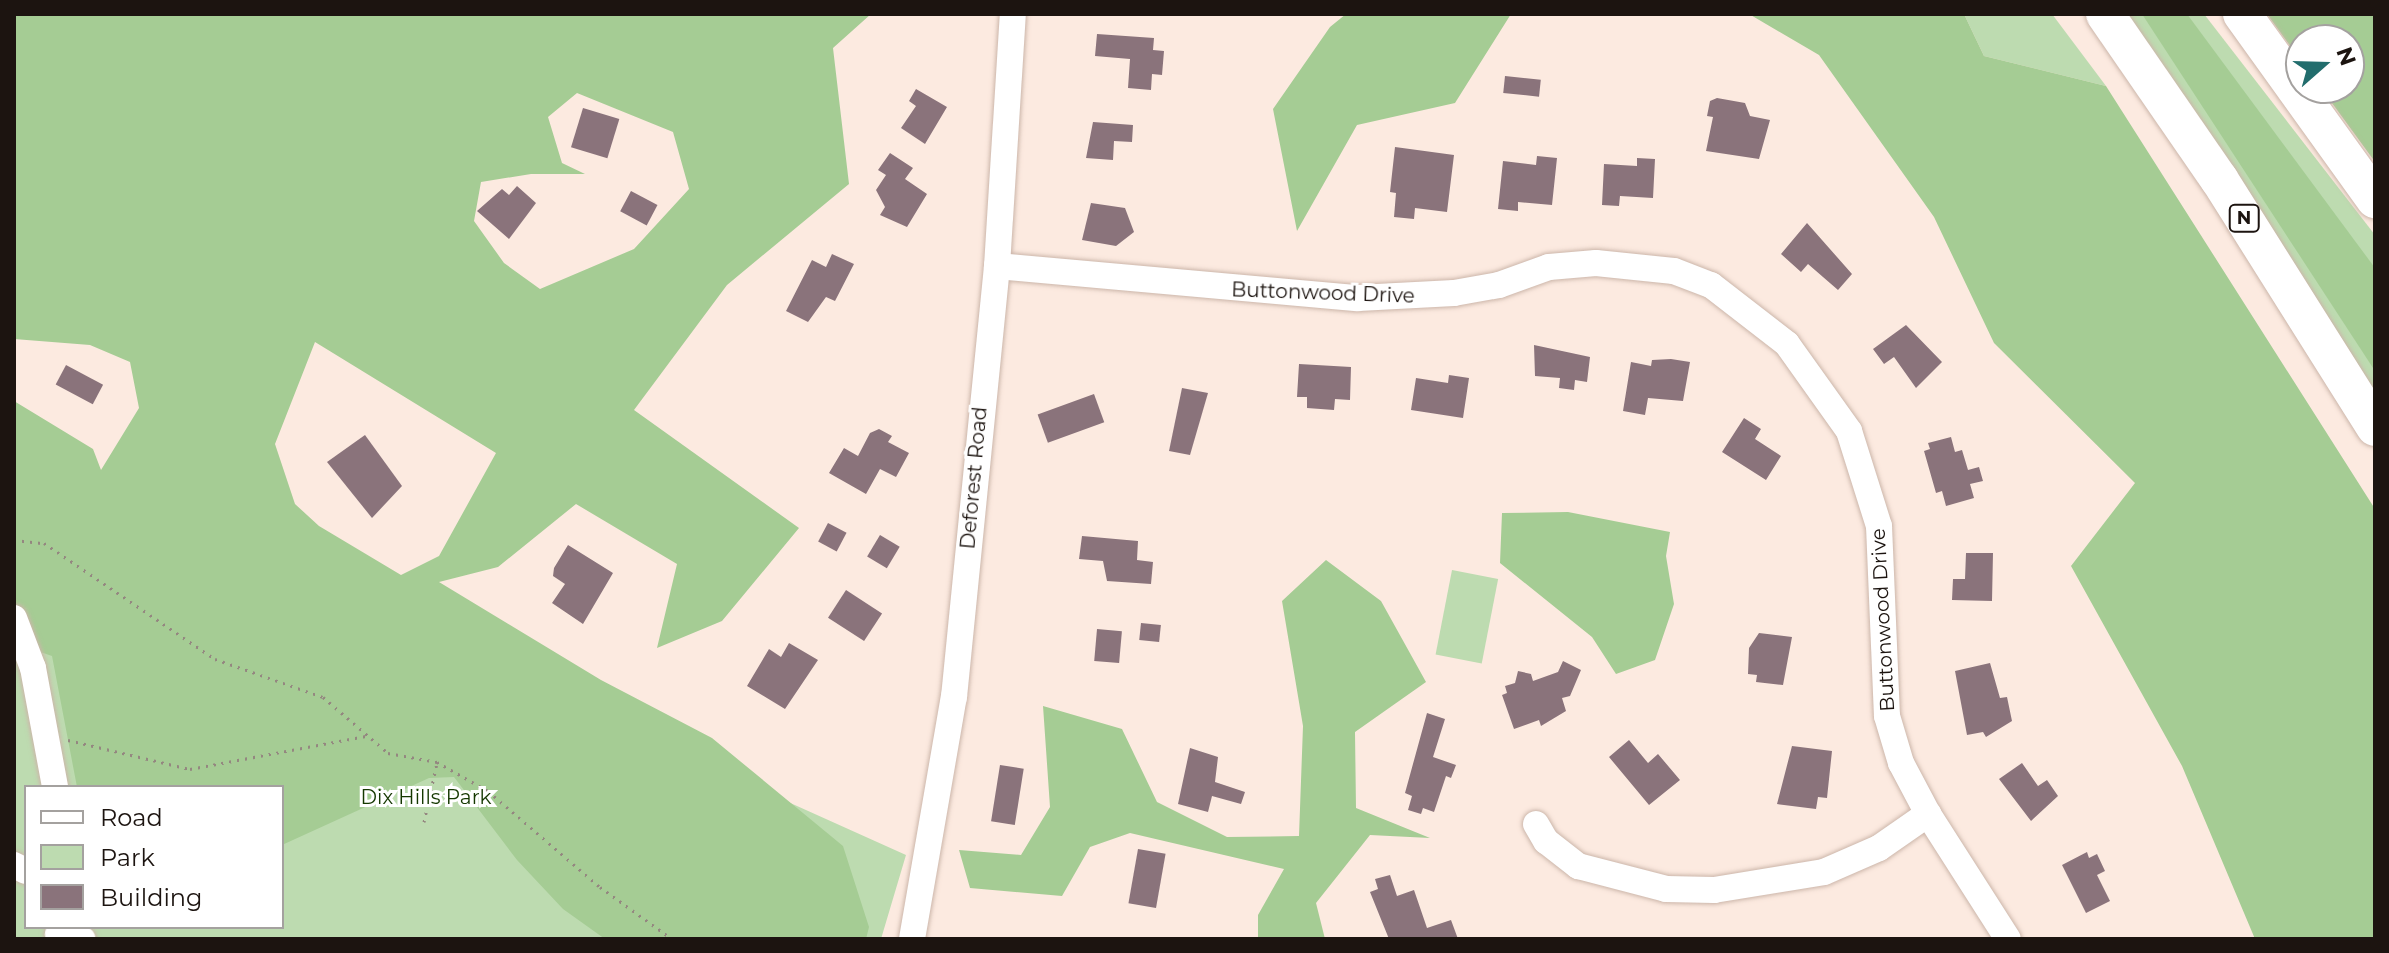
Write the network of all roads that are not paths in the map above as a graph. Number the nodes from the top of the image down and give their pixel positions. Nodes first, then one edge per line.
1 (1013, 14) edge
2 (2105, 14) edge
3 (2242, 14) edge
4 (2375, 199) edge
5 (997, 266) junction
6 (2375, 427) edge
7 (14, 618) edge
8 (55, 785) edge
9 (1928, 814) junction
10 (1536, 824) dead end
11 (912, 939) edge
12 (2008, 939) edge

1 - 5 street, Deforest Road
2 - 6 highway, N
3 - 4 highway
5 - 9 street, Buttonwood Drive
5 - 11 street, Deforest Road
7 - 8 street
9 - 10 street
9 - 12 street, Buttonwood Drive

